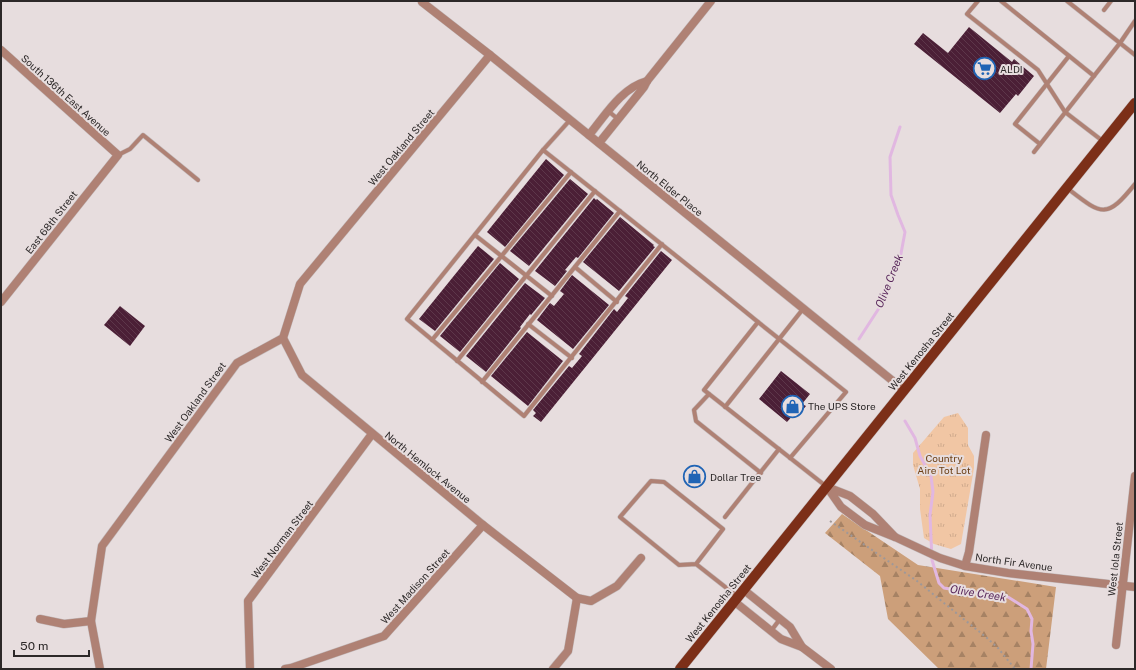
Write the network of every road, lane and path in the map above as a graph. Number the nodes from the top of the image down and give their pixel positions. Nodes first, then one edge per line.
1 (711, 1) edge
2 (978, 1) edge
3 (1001, 1) edge
4 (1067, 1) edge
5 (1076, 1) edge
6 (1111, 1) edge
7 (423, 2) edge
8 (1073, 5) junction
9 (1104, 10) dead end
10 (1135, 21) edge
11 (1120, 43) junction
12 (1, 50) edge
13 (490, 55) junction
14 (1135, 55) edge
15 (1069, 56) junction
16 (1094, 76) junction
17 (646, 81) junction
18 (1047, 84) junction
19 (1135, 103) edge
20 (608, 112) junction
21 (1065, 112) junction
22 (618, 119) junction
23 (570, 120) junction
24 (589, 135) junction
25 (1104, 142) junction
26 (599, 143) junction
27 (1040, 144) junction
28 (543, 150) junction
29 (1034, 152) dead end
30 (118, 155) junction
31 (570, 172) junction
32 (198, 180) dead end
33 (1135, 184) edge
34 (1067, 188) junction
35 (595, 191) junction
36 (620, 211) junction
37 (475, 235) junction
38 (662, 244) junction
39 (501, 256) junction
40 (575, 267) junction
41 (526, 275) junction
42 (552, 296) junction
43 (1, 302) edge
44 (616, 302) junction
45 (803, 309) junction
46 (758, 322) junction
47 (528, 324) junction
48 (283, 338) junction
49 (779, 339) junction
50 (432, 340) junction
51 (572, 358) junction
52 (457, 361) junction
53 (482, 382) junction
54 (904, 390) junction
55 (709, 394) junction
56 (725, 407) junction
57 (372, 434) junction
58 (986, 435) dead end
59 (779, 449) junction
60 (790, 458) junction
61 (761, 472) junction
62 (1135, 476) edge
63 (827, 487) junction
64 (725, 517) dead end
65 (830, 521) dead end
66 (483, 526) junction
67 (895, 538) junction
68 (641, 558) dead end
69 (696, 564) junction
70 (965, 566) junction
71 (1122, 586) junction
72 (1135, 587) edge
73 (739, 597) junction
74 (577, 598) junction
75 (780, 619) junction
76 (40, 620) dead end
77 (91, 621) junction
78 (771, 631) junction
79 (1116, 645) dead end
80 (802, 647) junction
81 (100, 669) edge
82 (250, 669) edge
83 (285, 669) edge
84 (553, 669) edge
85 (680, 669) edge
86 (832, 669) edge
87 (1015, 669) edge

1 - 17 street
2 - 18 lane
3 - 15 lane
4 - 8 lane
5 - 8 lane
6 - 9 lane
7 - 13 street, North Elder Place
8 - 11 lane
10 - 11 lane
11 - 14 lane
11 - 16 lane
12 - 30 street, South 136th East Avenue
13 - 23 street, North Elder Place
13 - 48 street, West Oakland Street
15 - 16 lane
15 - 18 lane
16 - 21 lane
17 - 20 street
17 - 22 street
18 - 21 lane
18 - 27 lane
19 - 25 main road, West Kenosha Street
20 - 22 lane
20 - 24 street
21 - 25 lane
21 - 27 lane
22 - 26 street
23 - 24 street, North Elder Place
23 - 28 lane
24 - 26 street, North Elder Place
25 - 34 main road, West Kenosha Street
26 - 45 street, North Elder Place
27 - 29 lane
28 - 31 lane
28 - 37 lane
30 - 32 lane
30 - 43 street, East 68th Street
31 - 35 lane
31 - 39 lane
33 - 34 lane
34 - 54 main road, West Kenosha Street
35 - 36 lane
35 - 41 lane
36 - 38 lane
36 - 40 lane
37 - 39 lane
37 - 50 lane
38 - 44 lane
38 - 46 lane
39 - 41 lane
39 - 50 lane
40 - 42 lane
40 - 44 lane
41 - 42 lane
41 - 52 lane
42 - 47 lane
44 - 51 lane
45 - 49 lane
45 - 54 street, North Elder Place
46 - 49 lane
46 - 55 lane
47 - 51 lane
47 - 53 lane
48 - 57 street, North Hemlock Avenue
48 - 77 street, West Oakland Street
49 - 56 lane
49 - 60 lane
50 - 52 lane
51 - 53 lane
52 - 53 lane
54 - 63 main road, West Kenosha Street
55 - 56 lane
55 - 61 lane
56 - 59 lane
57 - 66 street, North Hemlock Avenue
57 - 82 street, West Norman Street
58 - 70 street
59 - 60 lane
59 - 61 lane
60 - 63 lane
61 - 64 lane
62 - 71 street, West Iola Street
63 - 67 street, North Fir Avenue
63 - 67 street, North Fir Avenue
63 - 73 main road, West Kenosha Street
65 - 87 path
66 - 74 street, North Hemlock Avenue
66 - 83 street, West Madison Street
67 - 70 street, North Fir Avenue
68 - 74 street
69 - 69 lane
69 - 73 lane
70 - 71 street, North Fir Avenue
71 - 72 street, North Fir Avenue
71 - 79 street, West Iola Street
73 - 75 street
73 - 78 street
73 - 85 main road, West Kenosha Street
74 - 84 street
75 - 78 lane
75 - 80 street
76 - 77 street
77 - 81 street, West Oakland Street
78 - 80 street
80 - 86 street

